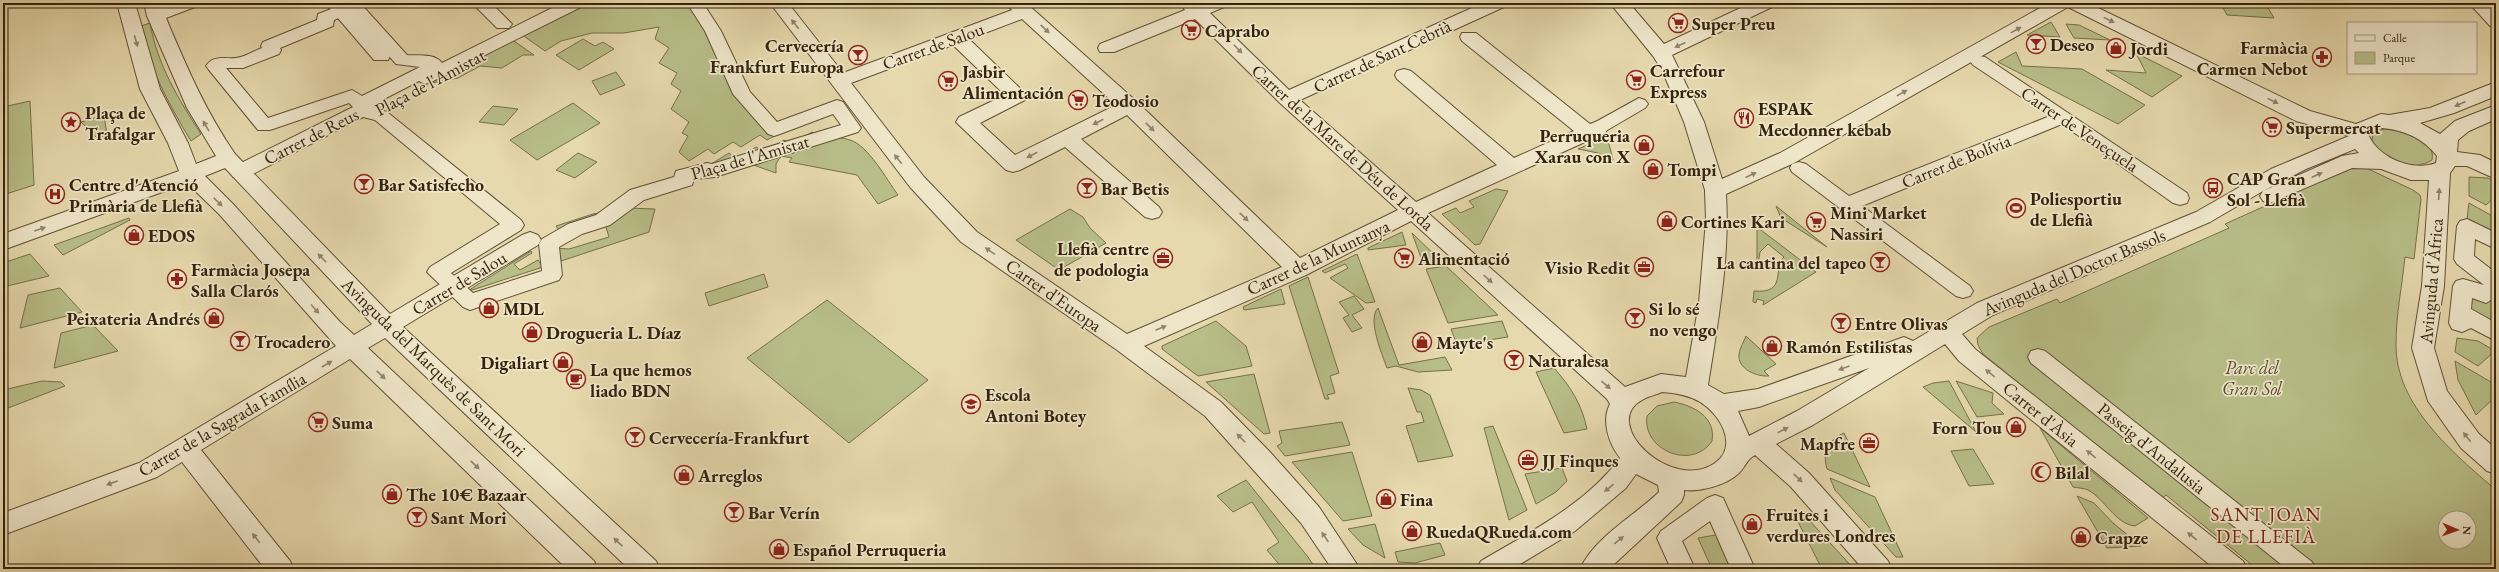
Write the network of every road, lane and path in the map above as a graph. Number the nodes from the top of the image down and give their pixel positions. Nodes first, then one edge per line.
1 (126, 3) edge
2 (189, 3) edge
3 (481, 3) edge
4 (575, 3) edge
5 (582, 3) edge
6 (695, 3) edge
7 (779, 3) edge
8 (1218, 3) edge
9 (1498, 3) edge
10 (1619, 3) edge
11 (1766, 3) edge
12 (2062, 3) edge
13 (2074, 3) edge
14 (2478, 3) edge
15 (337, 7) edge
16 (1021, 7) edge
17 (1194, 7) edge
18 (155, 10) edge
19 (2496, 22) edge
20 (503, 24) dead end
21 (956, 37) junction
22 (1469, 37) dead end
23 (1107, 48) dead end
24 (1661, 53) junction
25 (381, 56) dead end
26 (1979, 61) dead end
27 (1404, 75) dead end
28 (839, 81) junction
29 (2496, 88) edge
30 (1287, 99) junction
31 (1639, 104) dead end
32 (1129, 106) junction
33 (2496, 111) edge
34 (2303, 116) junction
35 (2064, 117) junction
36 (2381, 121) junction
37 (1593, 130) junction
38 (2359, 135) junction
39 (1067, 138) junction
40 (2335, 148) junction
41 (2445, 162) junction
42 (2384, 163) junction
43 (234, 165) junction
44 (1512, 167) junction
45 (1800, 168) dead end
46 (2496, 172) edge
47 (190, 174) junction
48 (1715, 190) junction
49 (2180, 198) dead end
50 (1848, 204) junction
51 (1152, 212) dead end
52 (1414, 212) junction
53 (2203, 217) junction
54 (530, 240) dead end
55 (3, 242) edge
56 (2496, 242) edge
57 (1298, 269) junction
58 (2496, 284) edge
59 (453, 287) junction
60 (1963, 291) dead end
61 (388, 327) junction
62 (1947, 330) junction
63 (2496, 333) edge
64 (2496, 338) edge
65 (1125, 344) junction
66 (2496, 344) edge
67 (353, 348) junction
68 (2038, 357) dead end
69 (1696, 389) junction
70 (1621, 403) junction
71 (1719, 404) junction
72 (1758, 443) junction
73 (185, 448) junction
74 (1736, 454) junction
75 (1633, 458) junction
76 (2496, 464) edge
77 (1669, 478) junction
78 (3, 524) edge
79 (281, 569) edge
80 (585, 569) edge
81 (647, 569) edge
82 (1347, 569) edge
83 (1490, 569) edge
84 (1593, 569) edge
85 (1683, 569) edge
86 (1743, 569) edge
87 (1879, 569) edge
88 (2234, 569) edge
89 (2304, 569) edge

1 -> 47 street
2 - 18 street
3 - 20 street
4 - 43 street, Carrer de Reus
5 - 59 street, Plaça de l'Amistat
6 - 59 street, Plaça de l'Amistat
28 -> 7 street, Carrer d'Europa
8 - 17 street
9 - 30 street, Carrer de Sant Cebrià
10 - 24 street
11 -> 24 street
48 -> 12 street
13 -> 34 street
14 - 19 street
15 - 15 street
15 - 25 street
16 - 21 street, Carrer de Salou
16 -> 32 street
17 - 23 street
17 -> 30 street, Carrer de la Mare de Déu de Lorda
43 -> 18 street
21 - 28 street, Carrer de Salou
39 -> 21 street
22 - 37 street
24 - 48 street
26 - 35 street, Carrer de Veneçuela
27 - 44 street
65 -> 28 street, Carrer d'Europa
29 -> 36 street
30 - 52 street, Carrer de la Mare de Déu de Lorda
31 - 37 street, Carrer de la Muntanya
32 -> 39 street
32 -> 57 street
33 - 41 street
34 - 38 street
34 - 40 street
35 - 49 street, Carrer de Veneçuela
35 - 50 street, Carrer de Bolívia
36 - 38 street, Avinguda del Doctor Bassols
36 - 41 street
37 - 44 street, Carrer de la Muntanya
38 - 40 street, Avinguda del Doctor Bassols
38 - 42 street
39 - 51 street
40 - 53 street, Avinguda del Doctor Bassols
41 - 42 street
41 - 46 street
76 -> 41 street, Avinguda d'Àfrica
53 -> 42 street, Avinguda del Doctor Bassols
43 - 47 street
61 -> 43 street, Avinguda del Marquès de Sant Mori
44 - 52 street, Carrer de la Muntanya
45 - 50 street
55 -> 47 street
47 -> 67 street
48 - 69 street
50 - 60 street
52 - 57 street, Carrer de la Muntanya
52 -> 70 street, Carrer de la Mare de Déu de Lorda
53 - 62 street, Avinguda del Doctor Bassols
54 - 59 street, Carrer de Salou
56 - 58 street
65 -> 57 street, Carrer de la Muntanya
58 - 63 street
59 - 61 street, Carrer de Salou
61 - 67 street, Carrer de la Sagrada Família
81 -> 61 street, Avinguda del Marquès de Sant Mori
62 -> 71 street, Avinguda del Doctor Bassols
72 -> 62 street, Avinguda del Doctor Bassols
88 -> 62 street, Carrer d'Àsia
64 - 66 street
82 -> 65 street, Carrer d'Europa
73 -> 67 street, Carrer de la Sagrada Família
67 -> 80 street
68 - 89 street, Passeig d'Andalusia
69 - 70 street
69 - 71 street
70 - 75 street
71 - 74 street
72 - 74 street, Avinguda del Doctor Bassols
72 -> 87 street
73 -> 78 street, Carrer de la Sagrada Família
79 -> 73 street
74 - 77 street
75 - 77 street
75 -> 83 street
84 -> 77 street
85 - 86 street

